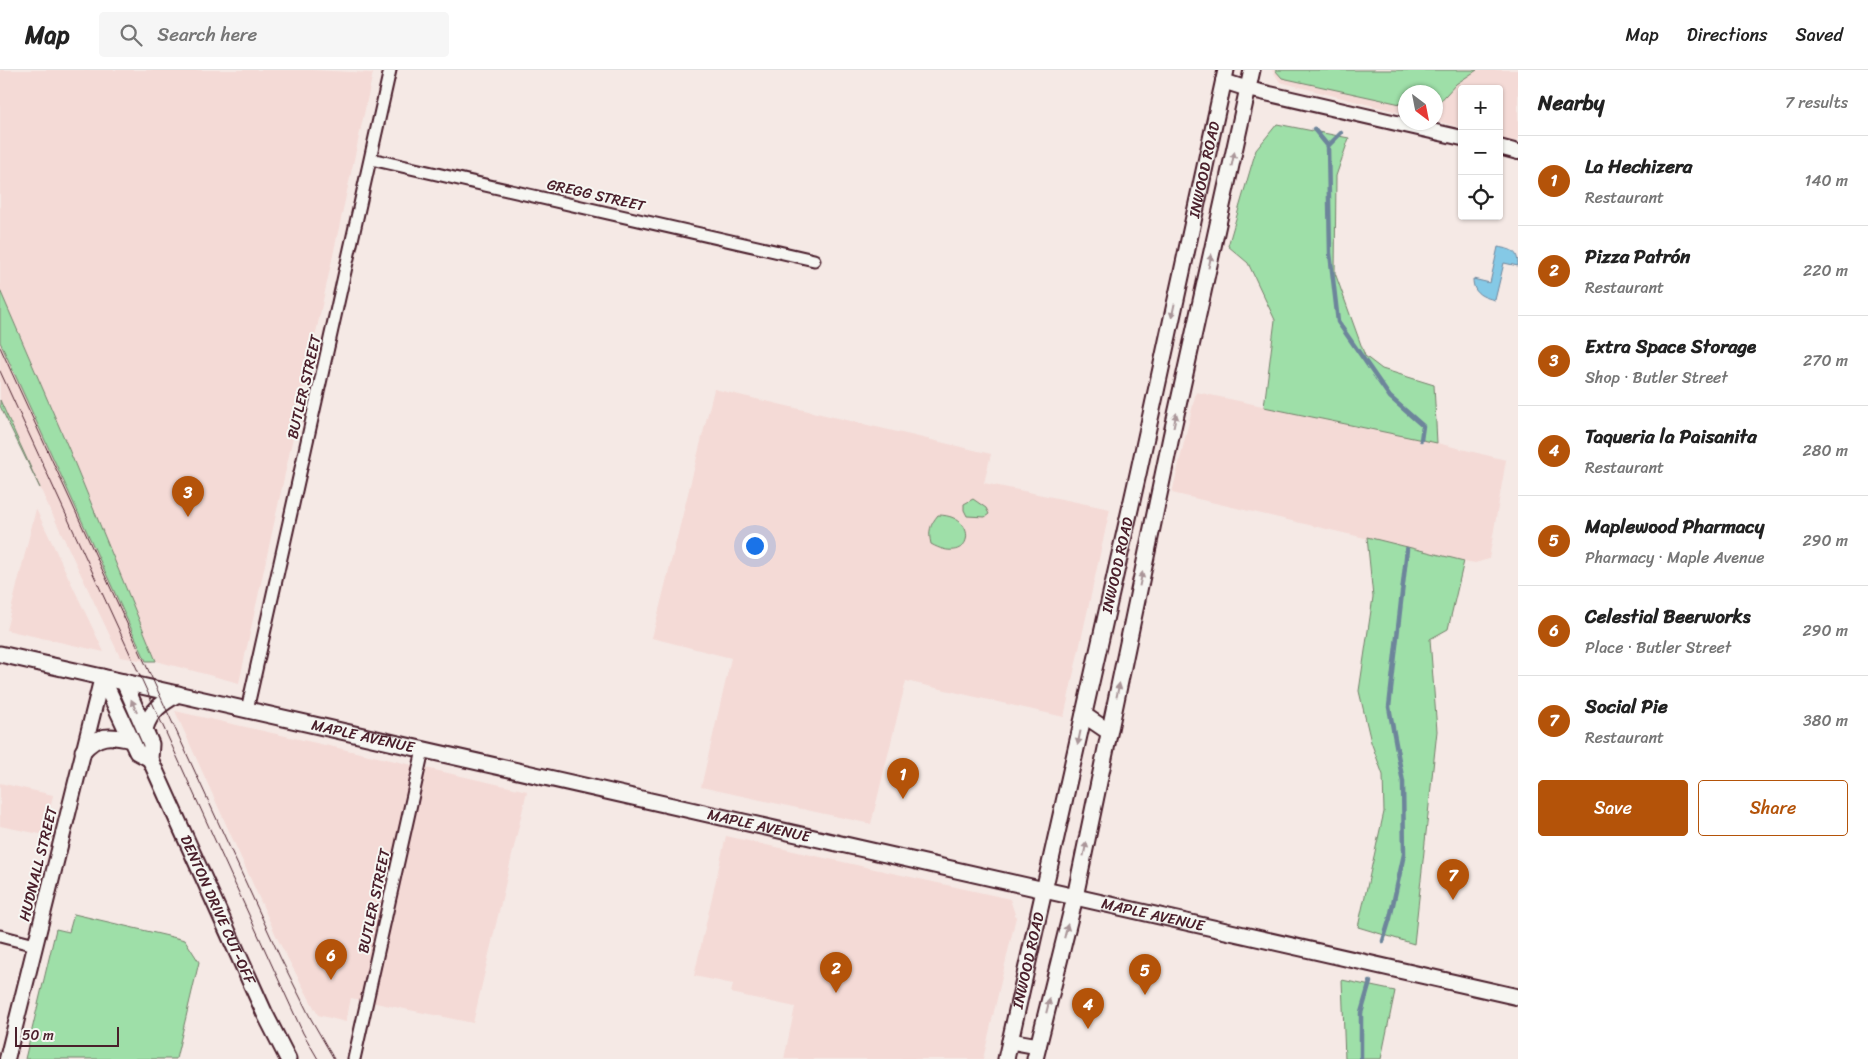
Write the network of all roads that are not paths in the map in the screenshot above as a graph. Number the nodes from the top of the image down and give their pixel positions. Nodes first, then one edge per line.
1 (390, 70) edge
2 (1252, 70) edge
3 (1224, 75) edge
4 (1248, 89) junction
5 (1458, 137) edge
6 (1503, 148) edge
7 (1518, 152) edge
8 (371, 159) junction
9 (814, 260) dead end
10 (1138, 474) junction
11 (1162, 479) junction
12 (0, 654) edge
13 (102, 677) junction
14 (124, 682) junction
15 (178, 694) junction
16 (247, 710) junction
17 (1084, 715) junction
18 (145, 729) junction
19 (1109, 732) junction
20 (131, 740) junction
21 (422, 750) junction
22 (83, 751) junction
23 (150, 759) junction
24 (1044, 889) junction
25 (1075, 897) junction
26 (0, 936) edge
27 (35, 945) junction
28 (1518, 997) edge
29 (1010, 1041) junction
30 (1036, 1052) edge
31 (7, 1059) edge
32 (288, 1059) edge
33 (354, 1059) edge
34 (1006, 1059) edge

1 - 8 street, BUTLER STREET
2 - 4 main road, INWOOD ROAD
3 - 4 street
3 -> 10 main road, INWOOD ROAD
4 - 5 street
11 -> 4 main road, INWOOD ROAD
6 - 7 street
8 - 9 street, GREGG STREET
8 - 16 street, BUTLER STREET
10 - 11 main road
10 - 17 main road, INWOOD ROAD
19 -> 11 main road, INWOOD ROAD
12 - 13 main road, MAPLE AVENUE
13 - 14 main road, MAPLE AVENUE
13 - 20 main road, DENTON DRIVE CUT-OFF
13 - 22 street, HUDNALL STREET
14 - 15 main road, MAPLE AVENUE
18 -> 14 main road, DENTON DRIVE CUT-OFF
15 - 16 main road, MAPLE AVENUE
15 - 18 main road
16 - 21 main road, MAPLE AVENUE
17 - 19 main road
17 -> 24 main road, INWOOD ROAD
18 - 23 main road, DENTON DRIVE CUT-OFF
25 -> 19 main road, INWOOD ROAD
20 - 22 main road
20 - 23 main road, DENTON DRIVE CUT-OFF
21 - 24 main road, MAPLE AVENUE
21 - 33 street, BUTLER STREET
22 - 27 street, HUDNALL STREET
23 - 32 main road, DENTON DRIVE CUT-OFF
24 - 25 main road, MAPLE AVENUE
24 - 29 main road, INWOOD ROAD
25 - 28 main road, MAPLE AVENUE
30 -> 25 main road, INWOOD ROAD
26 - 27 street
27 - 31 street, HUDNALL STREET
29 - 30 main road
29 - 34 main road, INWOOD ROAD

